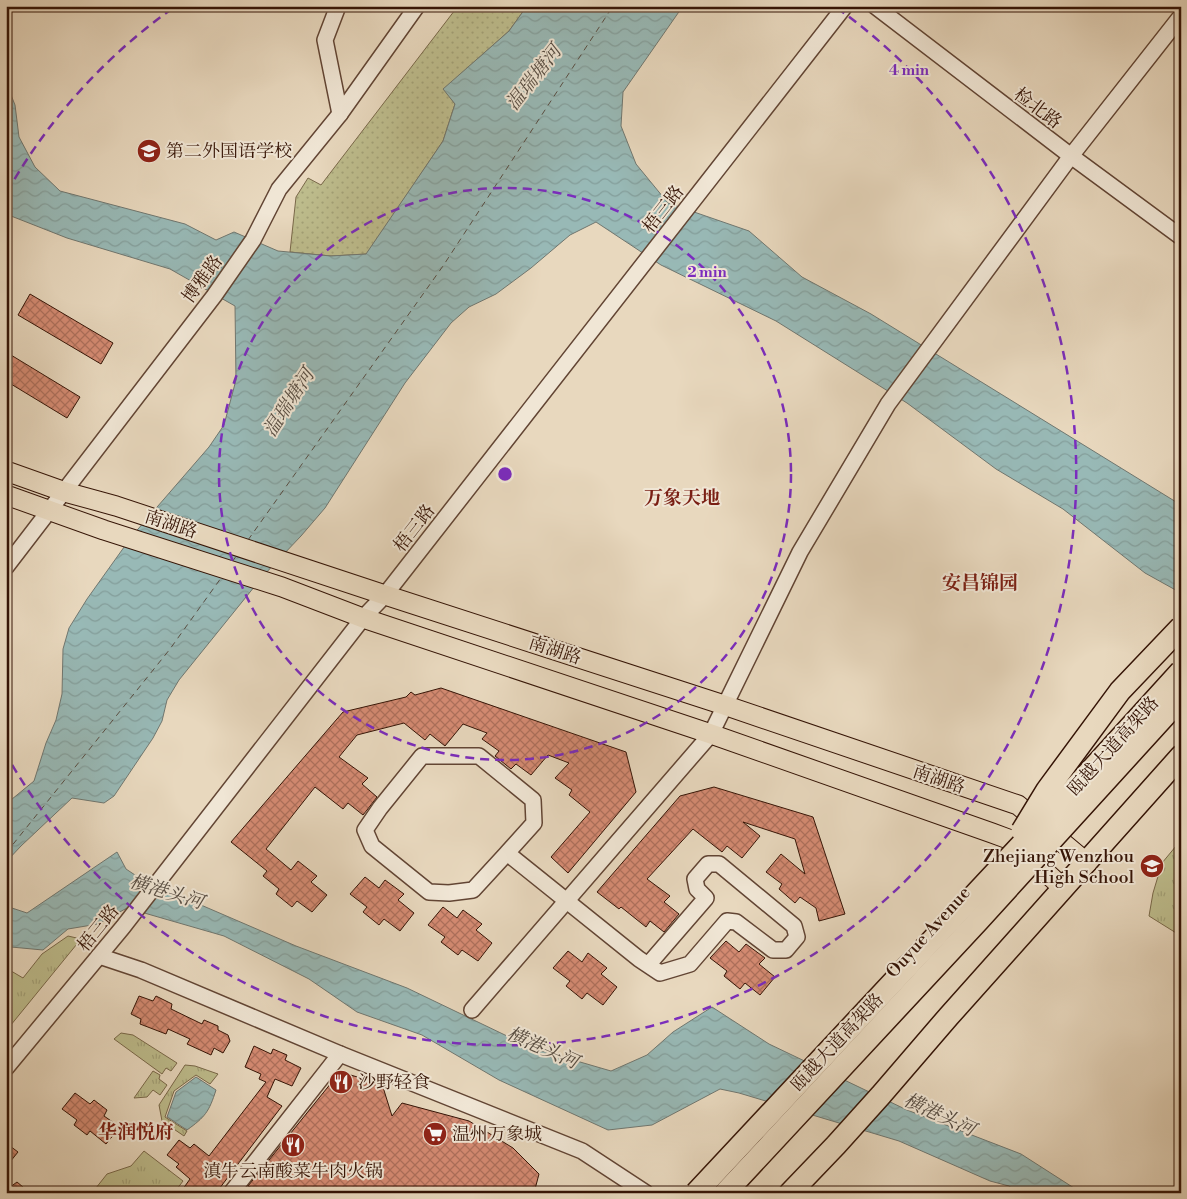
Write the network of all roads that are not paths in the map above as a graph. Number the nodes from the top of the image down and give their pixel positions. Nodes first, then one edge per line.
1 (338, 6) edge
2 (418, 6) edge
3 (845, 6) edge
4 (875, 6) edge
5 (1181, 16) edge
6 (340, 114) junction
7 (1071, 156) junction
8 (1181, 237) edge
9 (6, 471) edge
10 (65, 492) junction
11 (6, 495) edge
12 (49, 510) junction
13 (6, 567) edge
14 (385, 595) junction
15 (363, 618) junction
16 (1181, 626) edge
17 (1181, 646) edge
18 (1181, 671) edge
19 (1181, 698) edge
20 (724, 705) junction
21 (711, 734) junction
22 (1181, 756) edge
23 (1033, 818) junction
24 (1011, 840) junction
25 (507, 853) junction
26 (1087, 862) junction
27 (997, 872) junction
28 (1063, 888) junction
29 (566, 901) junction
30 (99, 956) junction
31 (648, 965) junction
32 (472, 1010) dead end
33 (340, 1054) junction
34 (6, 1068) edge
35 (230, 1193) edge
36 (646, 1193) edge
37 (692, 1193) edge
38 (696, 1193) edge
39 (724, 1193) edge
40 (790, 1193) edge

1 - 6 street
2 - 6 street, 博雅路
3 - 14 street, 梧三路
4 - 7 street, 检北路
5 - 7 street
6 - 10 street, 博雅路
7 - 8 street, 检北路
7 - 20 street
9 - 10 main road, 南湖路
10 - 12 street, 博雅路
10 - 14 main road, 南湖路
11 - 12 main road, 南湖路
12 - 13 street, 博雅路
12 - 15 main road, 南湖路
14 - 15 street, 梧三路
14 - 20 main road, 南湖路
15 - 21 main road, 南湖路
15 - 30 street, 梧三路
16 - 27 highway, bridge
17 - 23 highway, Ouyue Avenue
18 - 27 highway, 瓯越大道高架路, bridge
19 - 39 highway, 瓯越大道高架路, bridge
20 - 21 street
20 - 23 main road, 南湖路
21 - 24 main road, 南湖路
21 - 29 street
22 - 26 highway
23 - 24 highway, Ouyue Avenue
23 - 26 main road, 南湖路
24 - 28 main road, 南湖路
24 - 37 highway, Ouyue Avenue
25 - 25 street
25 - 29 street
26 - 28 highway
27 - 38 highway, 瓯越大道高架路, bridge
28 - 40 highway
29 - 31 street
29 - 32 street
30 - 33 street
30 - 34 street, 梧三路
31 - 31 street
33 - 35 street
33 - 36 street

